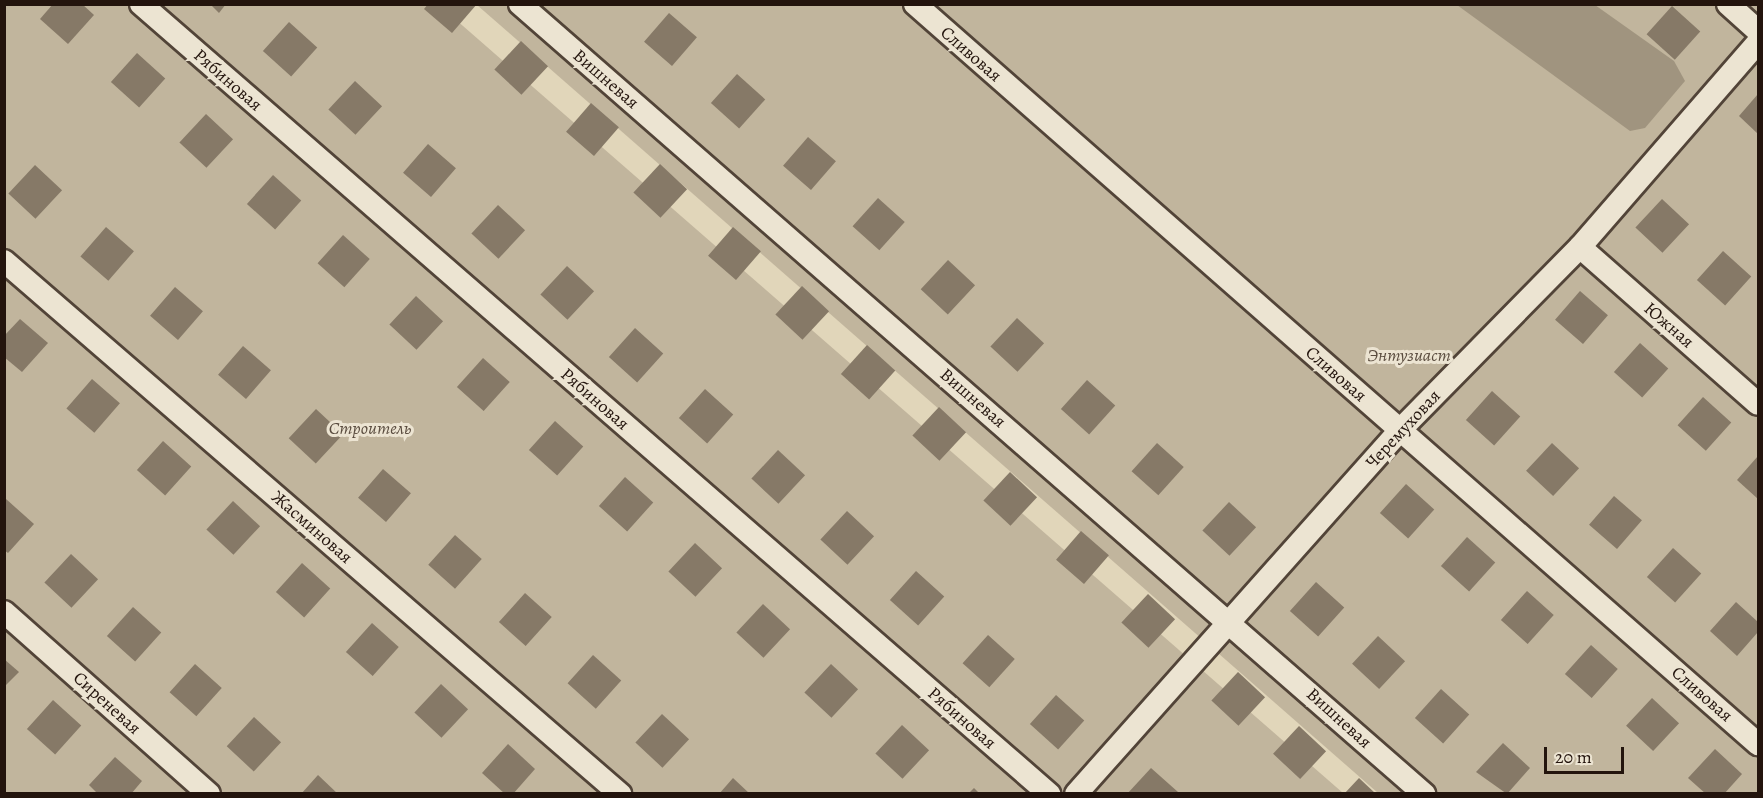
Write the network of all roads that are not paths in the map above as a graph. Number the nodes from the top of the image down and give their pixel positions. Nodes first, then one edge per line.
1 (141, 4) edge
2 (520, 4) edge
3 (915, 4) edge
4 (1728, 4) edge
5 (1758, 31) edge
6 (1758, 42) edge
7 (1580, 247) junction
8 (4, 261) edge
9 (1758, 404) edge
10 (1400, 430) junction
11 (4, 612) edge
12 (1231, 622) junction
13 (1758, 744) edge
14 (209, 794) edge
15 (620, 794) edge
16 (1049, 794) edge
17 (1076, 794) edge
18 (1424, 794) edge

1 - 16 street, Рябиновая
2 - 12 street, Вишневая
3 - 10 street, Сливовая
4 - 5 street
6 - 7 street, Черемуховая
7 - 9 street, Южная
7 - 10 street, Черемуховая
8 - 15 street, Жасминовая
10 - 12 street, Черемуховая
10 - 13 street, Сливовая
11 - 14 street, Сиреневая
12 - 17 street, Черемуховая
12 - 18 street, Вишневая

